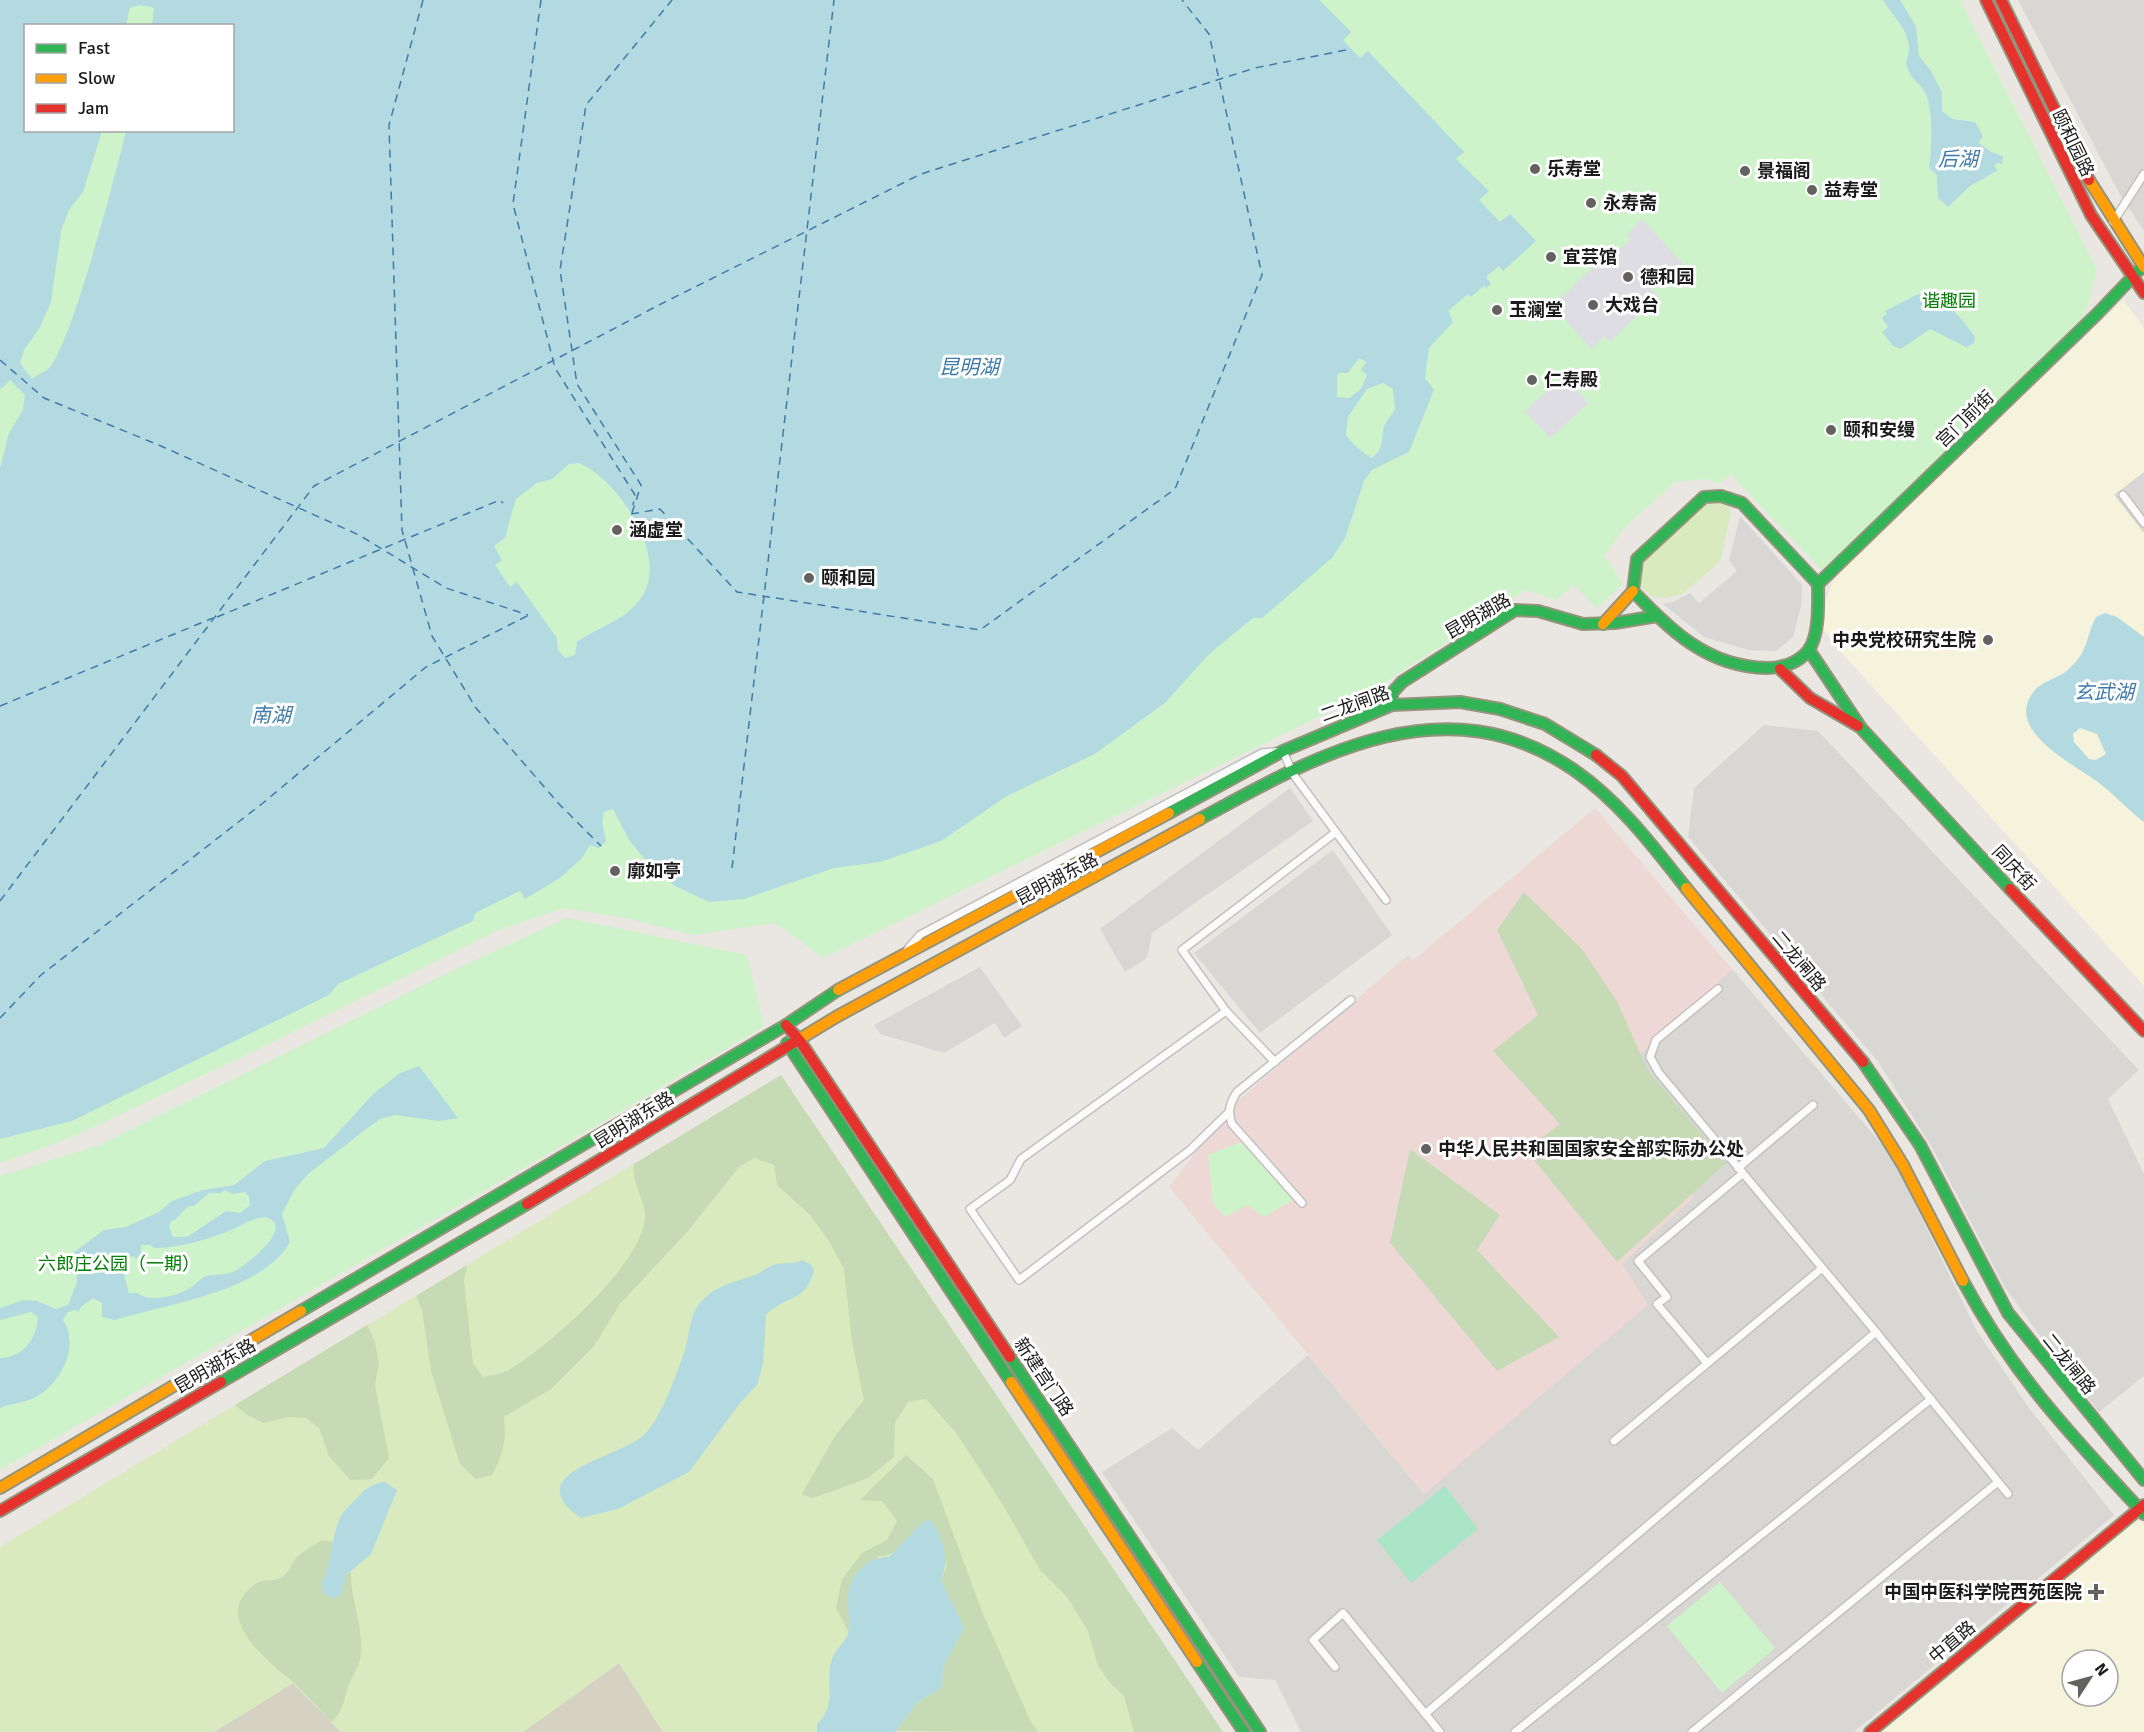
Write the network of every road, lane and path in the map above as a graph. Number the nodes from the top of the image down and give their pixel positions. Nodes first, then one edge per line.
1 (1986, 0) edge
2 (2001, 0) edge
3 (2144, 174) edge
4 (2113, 222) junction
5 (2143, 266) edge
6 (2132, 276) junction
7 (2144, 293) edge
8 (2123, 495) dead end
9 (2144, 523) edge
10 (1818, 584) junction
11 (1633, 591) junction
12 (1657, 616) junction
13 (1603, 624) junction
14 (1809, 650) junction
15 (1780, 669) junction
16 (1392, 705) junction
17 (1861, 728) junction
18 (1283, 751) junction
19 (1293, 774) junction
20 (1336, 832) junction
21 (1715, 888) junction
22 (1386, 900) dead end
23 (1698, 902) junction
24 (1718, 989) dead end
25 (1351, 1000) dead end
26 (1226, 1011) junction
27 (786, 1025) junction
28 (2144, 1031) edge
29 (800, 1041) junction
30 (788, 1048) junction
31 (1275, 1062) junction
32 (1814, 1105) dead end
33 (1228, 1113) junction
34 (1740, 1171) junction
35 (1302, 1203) dead end
36 (1821, 1269) junction
37 (1876, 1332) junction
38 (1707, 1363) junction
39 (1931, 1399) junction
40 (1614, 1440) dead end
41 (2144, 1480) edge
42 (1998, 1482) junction
43 (0, 1488) edge
44 (2008, 1494) dead end
45 (2142, 1509) edge
46 (0, 1511) edge
47 (1335, 1666) dead end
48 (1425, 1714) junction
49 (1244, 1732) edge
50 (1260, 1732) edge
51 (1440, 1732) edge
52 (1515, 1732) edge
53 (1692, 1732) edge
54 (1870, 1732) edge

1 - 6 main road, 颐和园路
2 - 4 main road, 颐和园路
3 - 4 street
4 - 5 main road, 颐和园路
5 - 6 main road, 宫门前街
6 - 7 main road, 颐和园路
6 - 10 main road, 宫门前街
8 - 9 street
10 - 11 main road
10 - 14 main road
11 - 12 main road
11 - 13 main road
12 - 13 main road, 昆明湖路
12 - 15 main road
13 - 16 main road, 昆明湖路
14 - 15 main road
14 - 17 main road
15 - 17 main road
16 - 18 main road, 二龙闸路
16 - 21 main road, 二龙闸路
17 - 28 main road, 同庆街
18 - 19 street
18 - 27 main road, 昆明湖东路
19 - 20 street
19 - 23 main road
19 - 29 main road, 昆明湖东路
20 - 22 street
20 - 26 street
21 - 23 main road
21 - 41 main road, 二龙闸路
23 - 45 main road
24 - 34 street
25 - 31 street
26 - 31 street
26 - 33 street
27 - 29 main road, 新建宫门路
27 - 30 main road
27 - 43 main road, 昆明湖东路
29 - 30 main road, 昆明湖东路
29 - 50 main road, 新建宫门路
30 - 46 main road, 昆明湖东路
30 - 49 main road, 新建宫门路
31 - 33 street
32 - 34 street
33 - 35 street
34 - 36 street
34 - 38 street
36 - 37 street
36 - 38 street
37 - 39 street
37 - 48 street
38 - 40 street
39 - 42 street
39 - 52 street
42 - 44 street
42 - 53 street
45 - 54 main road, 中直路
47 - 48 street
48 - 51 street

